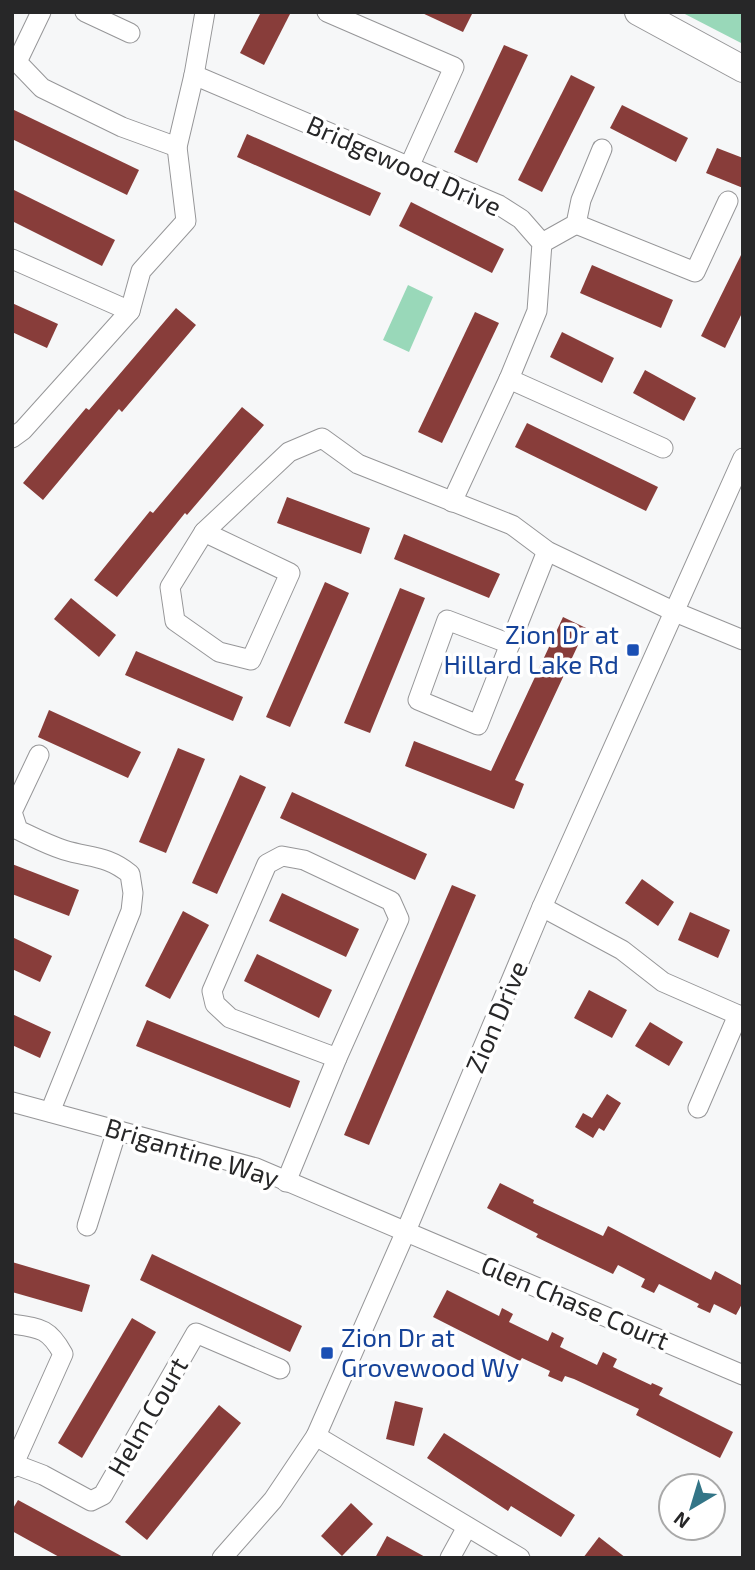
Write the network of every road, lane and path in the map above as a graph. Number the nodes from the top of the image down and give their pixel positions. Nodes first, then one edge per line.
1 (41, 12) edge
2 (85, 12) edge
3 (205, 12) edge
4 (327, 12) edge
5 (638, 12) edge
6 (130, 33) dead end
7 (743, 69) edge
8 (194, 75) junction
9 (177, 147) junction
10 (601, 149) dead end
11 (409, 167) junction
12 (728, 201) dead end
13 (576, 224) junction
14 (542, 243) junction
15 (12, 259) edge
16 (130, 311) junction
17 (509, 379) junction
18 (12, 438) edge
19 (663, 448) dead end
20 (743, 458) edge
21 (452, 502) junction
22 (204, 533) junction
23 (547, 551) junction
24 (675, 612) junction
25 (743, 640) edge
26 (510, 644) junction
27 (39, 755) dead end
28 (542, 907) junction
29 (740, 1016) edge
30 (337, 1058) junction
31 (12, 1102) edge
32 (698, 1108) dead end
33 (50, 1112) junction
34 (117, 1130) junction
35 (286, 1182) junction
36 (88, 1226) dead end
37 (406, 1231) junction
38 (12, 1324) edge
39 (280, 1369) dead end
40 (743, 1375) edge
41 (316, 1436) junction
42 (13, 1466) edge
43 (467, 1527) junction
44 (222, 1558) edge
45 (450, 1558) edge
46 (520, 1558) edge

1 - 9 street
2 - 6 street
3 - 8 street
4 - 11 street
5 - 7 main road
8 - 9 street
8 - 11 street, Bridgewood Drive
9 - 16 street
10 - 13 street
11 - 14 street, Bridgewood Drive
12 - 13 street
13 - 14 street
14 - 17 street
15 - 16 street
16 - 18 street
17 - 19 street
17 - 21 street
20 - 24 street, Zion Drive
21 - 22 street
21 - 23 street
22 - 22 street
23 - 24 street
23 - 26 street
24 - 25 street
24 - 28 street, Zion Drive
26 - 26 street
27 - 33 street
28 - 29 street
28 - 37 street, Zion Drive
29 - 32 street
30 - 30 street
30 - 35 street
31 - 33 street, Brigantine Way
33 - 34 street, Brigantine Way
34 - 35 street, Brigantine Way
34 - 36 street
35 - 37 street, Brigantine Way
37 - 40 street, Glen Chase Court
37 - 41 street, Zion Drive
38 - 42 street
39 - 42 street, Helm Court
41 - 43 street
41 - 44 street, Zion Drive
43 - 45 street
43 - 46 street

